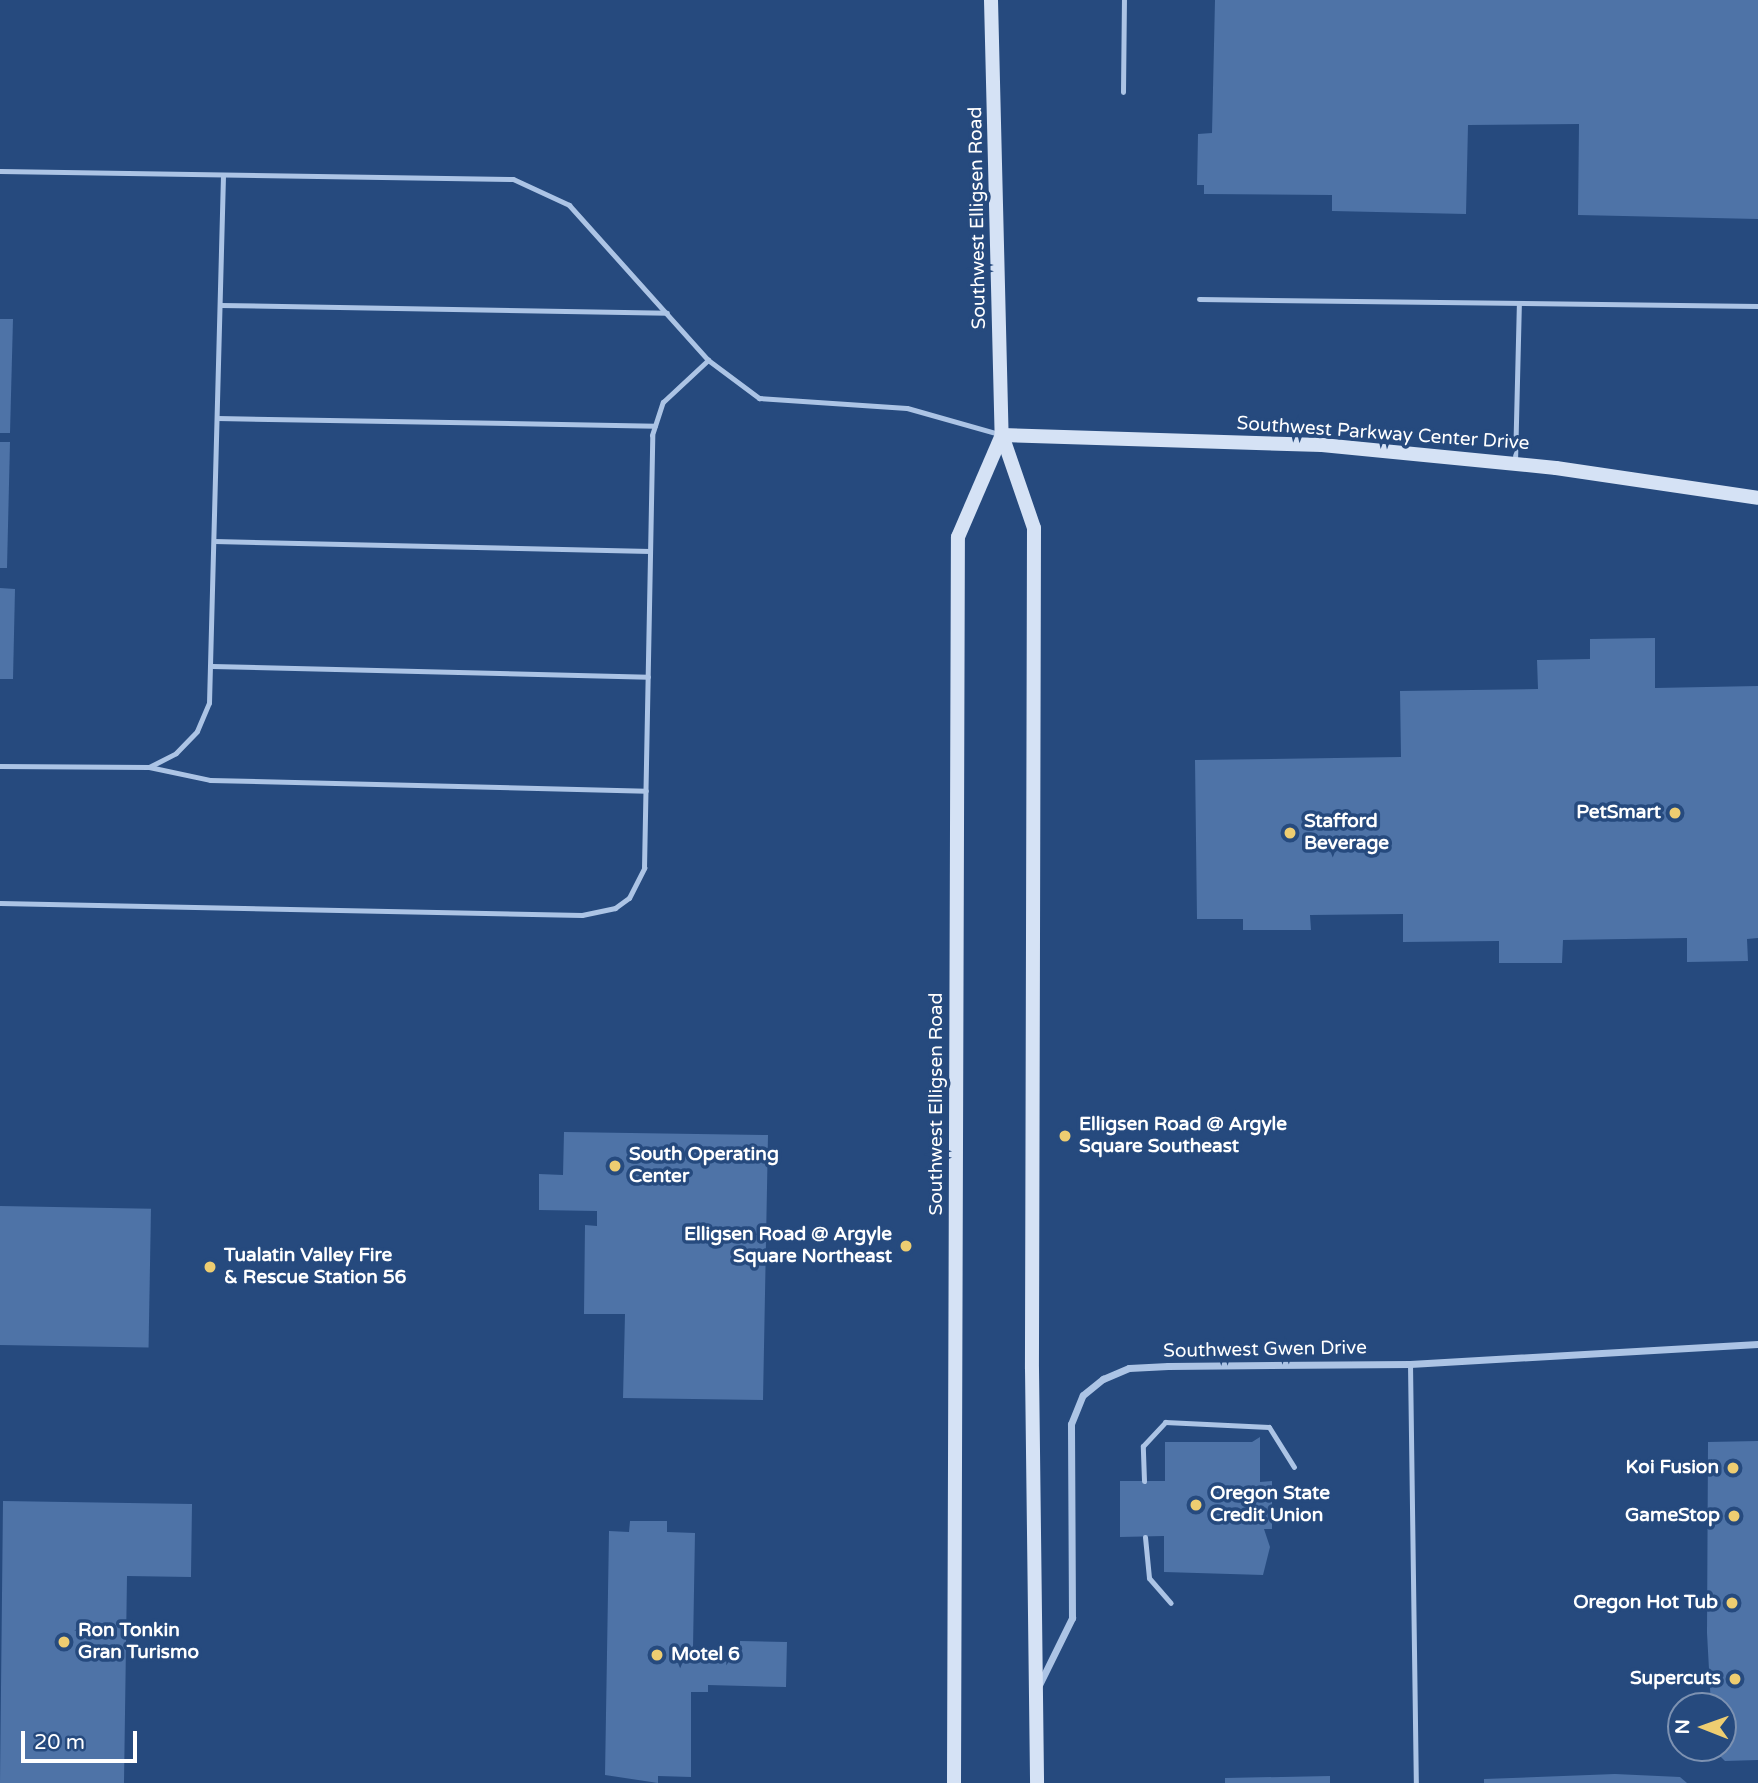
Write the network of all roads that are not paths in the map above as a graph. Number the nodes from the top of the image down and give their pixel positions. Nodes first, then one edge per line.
1 (991, 0) edge
2 (1124, 0) edge
3 (1123, 92) dead end
4 (0, 171) edge
5 (223, 175) junction
6 (1199, 299) dead end
7 (1519, 303) junction
8 (220, 305) junction
9 (1758, 306) edge
10 (667, 313) junction
11 (708, 360) junction
12 (217, 418) junction
13 (655, 426) junction
14 (1002, 435) junction
15 (1515, 463) junction
16 (1758, 498) edge
17 (214, 541) junction
18 (650, 551) junction
19 (212, 666) junction
20 (648, 677) junction
21 (0, 766) edge
22 (149, 767) junction
23 (646, 791) junction
24 (0, 903) edge
25 (1758, 1343) edge
26 (1410, 1364) junction
27 (1294, 1467) dead end
28 (1144, 1481) dead end
29 (1145, 1536) dead end
30 (1171, 1603) dead end
31 (1037, 1688) junction
32 (954, 1783) edge
33 (1037, 1783) edge
34 (1416, 1783) edge

1 - 14 main road, Southwest Elligsen Road
2 - 3 lane
4 - 5 lane
5 - 8 lane
5 - 10 lane
6 - 7 lane
7 - 9 lane
7 - 15 lane
8 - 10 lane
8 - 12 lane
10 - 11 lane
11 - 13 lane
11 - 14 lane
12 - 13 lane
12 - 17 lane
13 - 18 lane
14 - 15 main road, Southwest Parkway Center Drive
14 - 31 main road, Southwest Elligsen Road
14 - 32 main road, Southwest Elligsen Road
15 - 16 main road, Southwest Parkway Center Drive
17 - 18 lane
17 - 19 lane
18 - 20 lane
19 - 20 lane
19 - 22 lane
20 - 23 lane
21 - 22 lane
22 - 23 lane
23 - 24 lane
25 - 26 street, Southwest Gwen Drive
26 - 31 street, Southwest Gwen Drive
26 - 34 lane
27 - 28 lane
29 - 30 lane
31 - 33 main road, Southwest Elligsen Road

